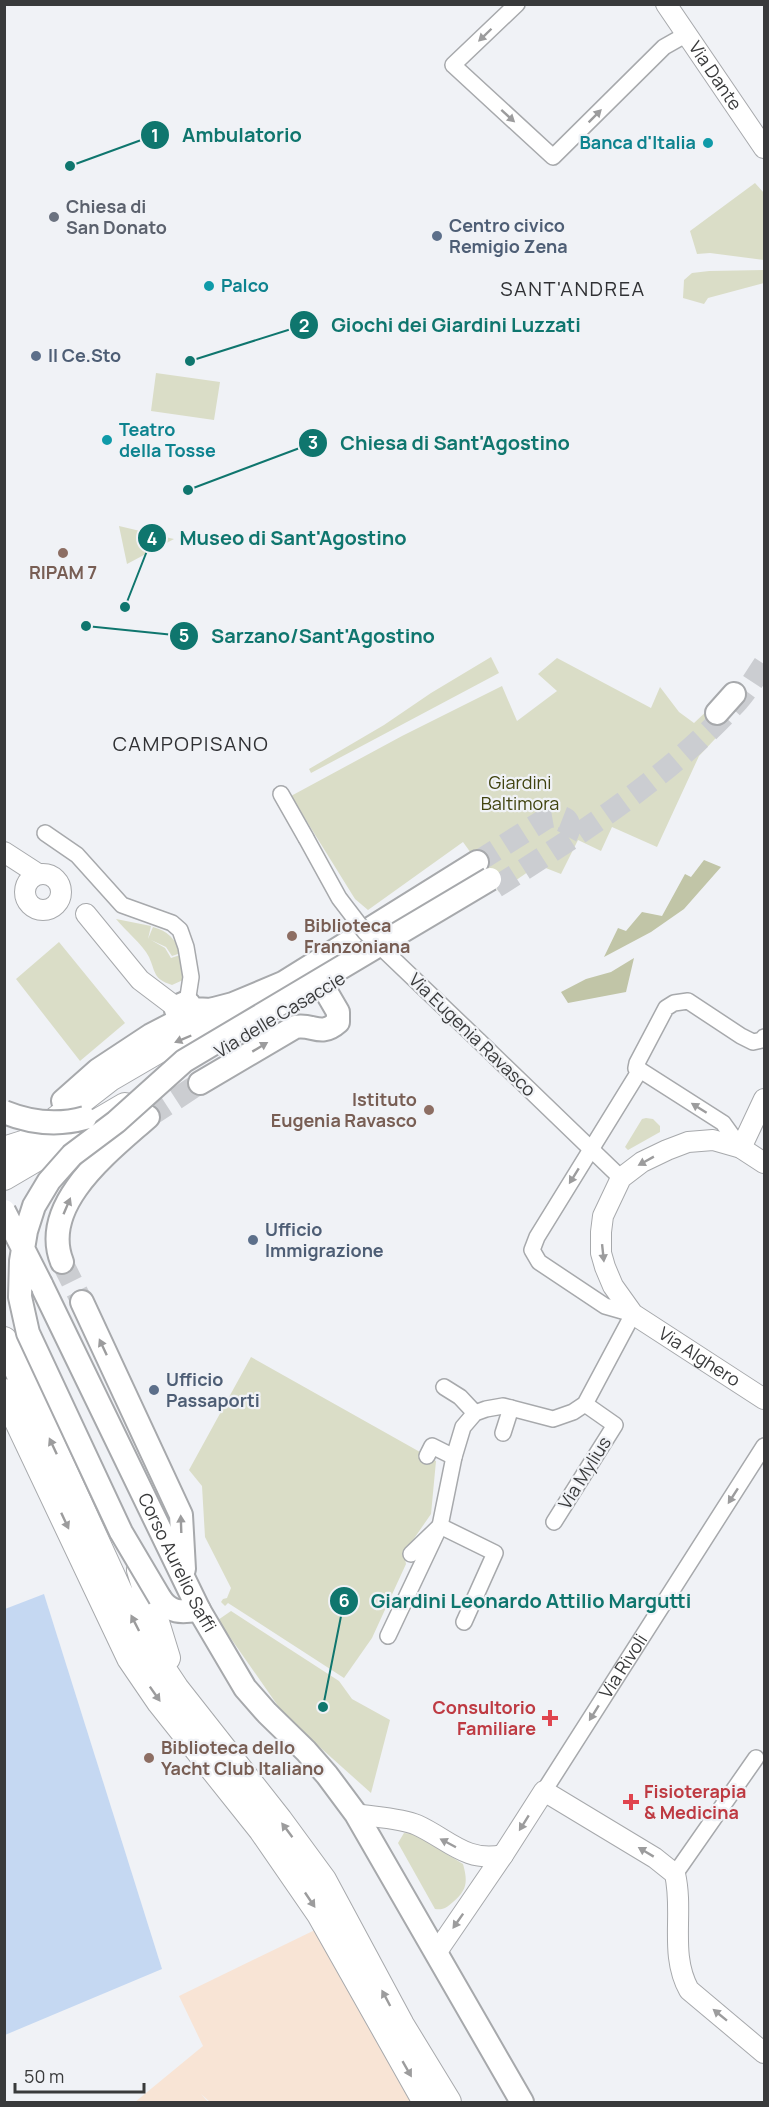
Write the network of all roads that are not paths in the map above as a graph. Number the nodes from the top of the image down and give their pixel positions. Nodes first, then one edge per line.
1 (517, 4) edge
2 (666, 4) edge
3 (687, 34) junction
4 (765, 148) edge
5 (734, 694) dead end
6 (717, 713) dead end
7 (281, 794) dead end
8 (45, 833) dead end
9 (4, 853) edge
10 (486, 874) junction
11 (32, 881) junction
12 (59, 896) junction
13 (283, 983) junction
14 (322, 990) junction
15 (190, 1011) junction
16 (259, 1016) junction
17 (765, 1037) edge
18 (640, 1070) junction
19 (190, 1071) junction
20 (765, 1099) edge
21 (4, 1112) edge
22 (148, 1117) tunnel mouth
23 (4, 1144) edge
24 (741, 1148) junction
25 (4, 1150) edge
26 (592, 1150) junction
27 (765, 1163) edge
28 (4, 1177) edge
29 (621, 1178) junction
30 (4, 1211) edge
31 (62, 1262) tunnel mouth
32 (82, 1302) tunnel mouth
33 (633, 1314) junction
34 (4, 1340) edge
35 (444, 1387) dead end
36 (4, 1392) edge
37 (765, 1399) edge
38 (585, 1404) junction
39 (510, 1408) junction
40 (475, 1413) junction
41 (503, 1433) dead end
42 (765, 1446) edge
43 (427, 1456) dead end
44 (454, 1457) junction
45 (554, 1522) dead end
46 (440, 1526) junction
47 (411, 1554) dead end
48 (186, 1582) junction
49 (199, 1610) junction
50 (464, 1622) dead end
51 (388, 1636) dead end
52 (176, 1689) junction
53 (756, 1758) dead end
54 (544, 1791) junction
55 (356, 1814) junction
56 (503, 1855) junction
57 (675, 1874) junction
58 (436, 1953) junction
59 (765, 2053) edge
60 (426, 2103) edge
61 (448, 2103) edge
62 (522, 2103) edge

1 -> 3 street
2 - 3 street, Via Dante
3 - 4 street, Via Dante
5 - 6 main road
7 - 26 street, Via Eugenia Ravasco, bridge
8 - 15 street
9 - 11 street
10 - 13 main road
10 - 14 main road, Via delle Casaccie
10 - 16 main road, bridge
11 - 12 street
11 - 12 street
12 - 15 street
13 - 14 main road
13 - 15 main road
14 - 19 main road, Via delle Casaccie
19 -> 14 main road
15 - 23 main road
16 - 19 main road, bridge
16 -> 25 highway, bridge
17 - 18 street
24 -> 18 street
18 - 26 street
19 - 21 main road, bridge
19 - 28 highway
19 - 49 main road, bridge
19 - 52 highway, bridge
20 - 24 street
31 -> 22 main road
24 - 27 street
24 -> 29 street
26 - 29 street, Via Eugenia Ravasco
26 -> 33 street
29 -> 33 street
30 - 48 main road, Corso Aurelio Saffi, bridge
48 -> 32 main road
33 - 37 street, Via Alghero
33 - 38 street
52 -> 34 highway
35 - 40 street
36 -> 60 highway
38 - 39 street
38 - 45 street, Via Mylius
39 - 40 street
39 - 41 street
40 - 44 street
42 -> 54 street, Via Rivoli
43 - 44 street
44 - 46 street
46 - 47 street
46 - 50 street
46 - 51 street
48 - 49 main road, Corso Aurelio Saffi
49 - 55 main road, Corso Aurelio Saffi
61 -> 52 highway
53 - 57 street
54 -> 56 street, Via Rivoli
57 -> 54 street
56 -> 55 street
55 - 58 main road, Corso Aurelio Saffi
56 -> 58 street
59 -> 57 street
58 - 62 main road, Corso Aurelio Saffi

